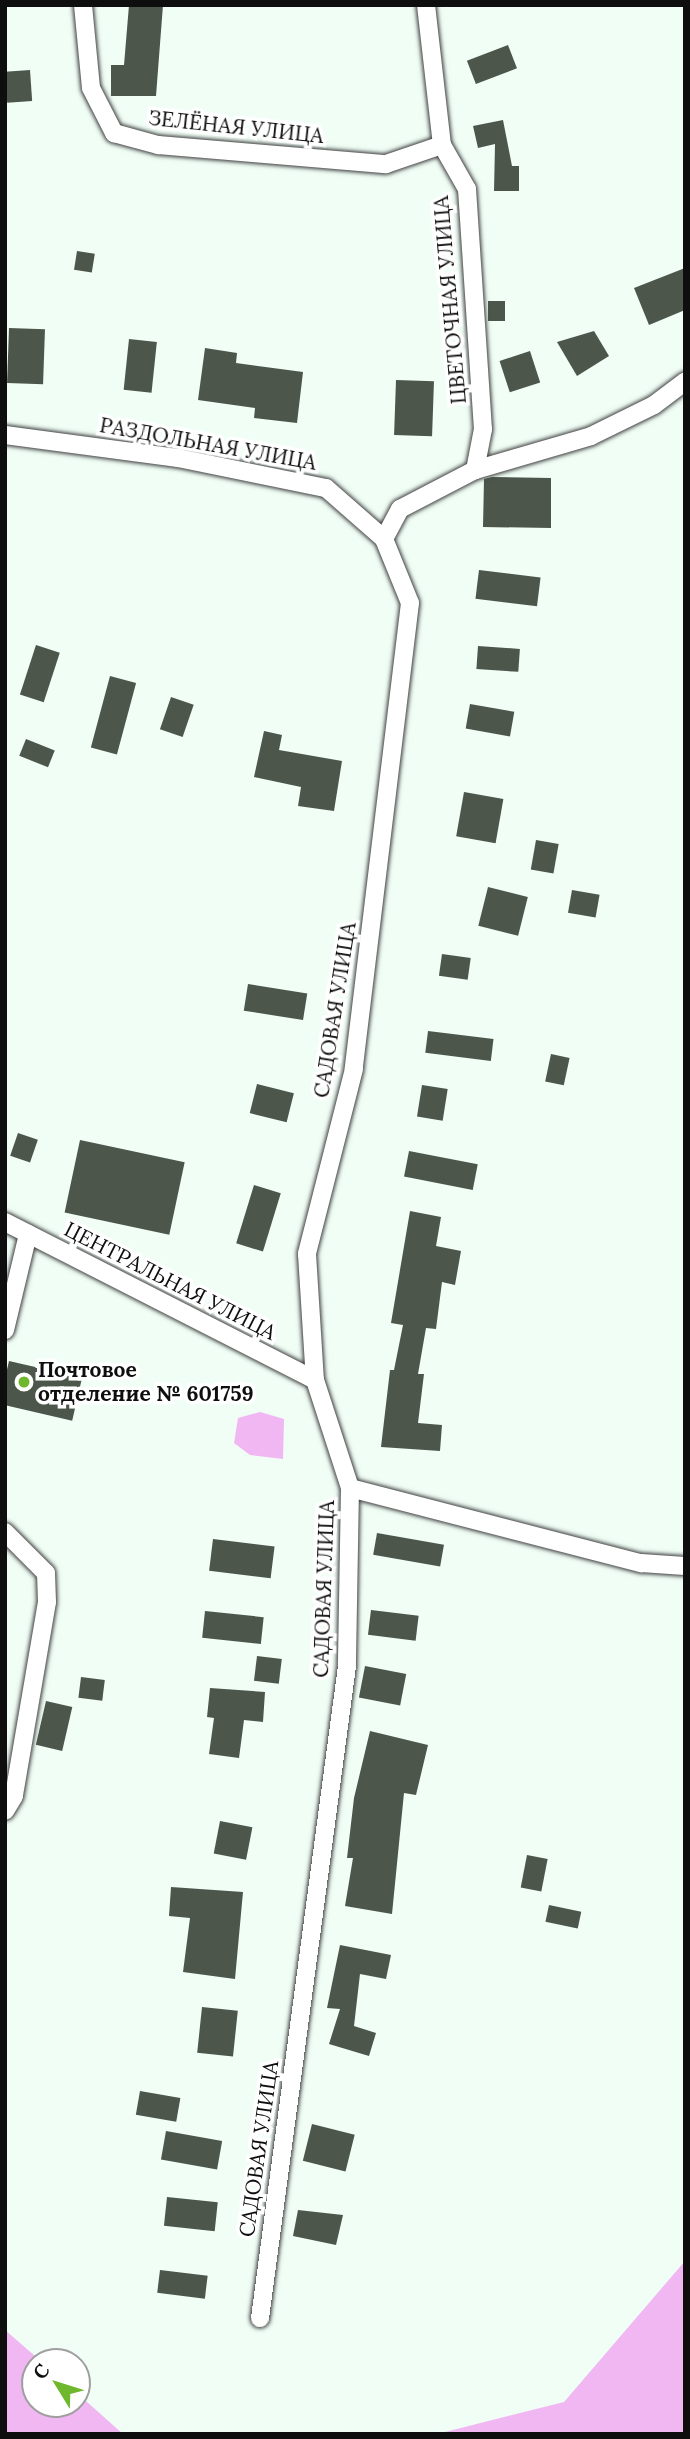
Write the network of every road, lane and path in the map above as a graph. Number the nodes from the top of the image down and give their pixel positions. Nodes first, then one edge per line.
1 (83, 5) edge
2 (426, 5) edge
3 (442, 145) junction
4 (685, 382) edge
5 (5, 435) edge
6 (475, 470) junction
7 (384, 539) junction
8 (5, 1223) edge
9 (28, 1234) junction
10 (5, 1330) edge
11 (315, 1380) junction
12 (350, 1488) junction
13 (5, 1532) edge
14 (685, 1566) edge
15 (5, 1811) edge
16 (260, 2319) dead end

1 - 3 street, ЗЕЛЁНАЯ УЛИЦА
2 - 3 street, ЦВЕТОЧНАЯ УЛИЦА
3 - 6 street, ЦВЕТОЧНАЯ УЛИЦА
4 - 6 street
5 - 7 street, РАЗДОЛЬНАЯ УЛИЦА
6 - 7 street
7 - 11 street, САДОВАЯ УЛИЦА
8 - 9 street, ЦЕНТРАЛЬНАЯ УЛИЦА
9 - 10 street
9 - 11 street, ЦЕНТРАЛЬНАЯ УЛИЦА
11 - 12 street, САДОВАЯ УЛИЦА
12 - 14 street
12 - 16 street, САДОВАЯ УЛИЦА
13 - 15 street

